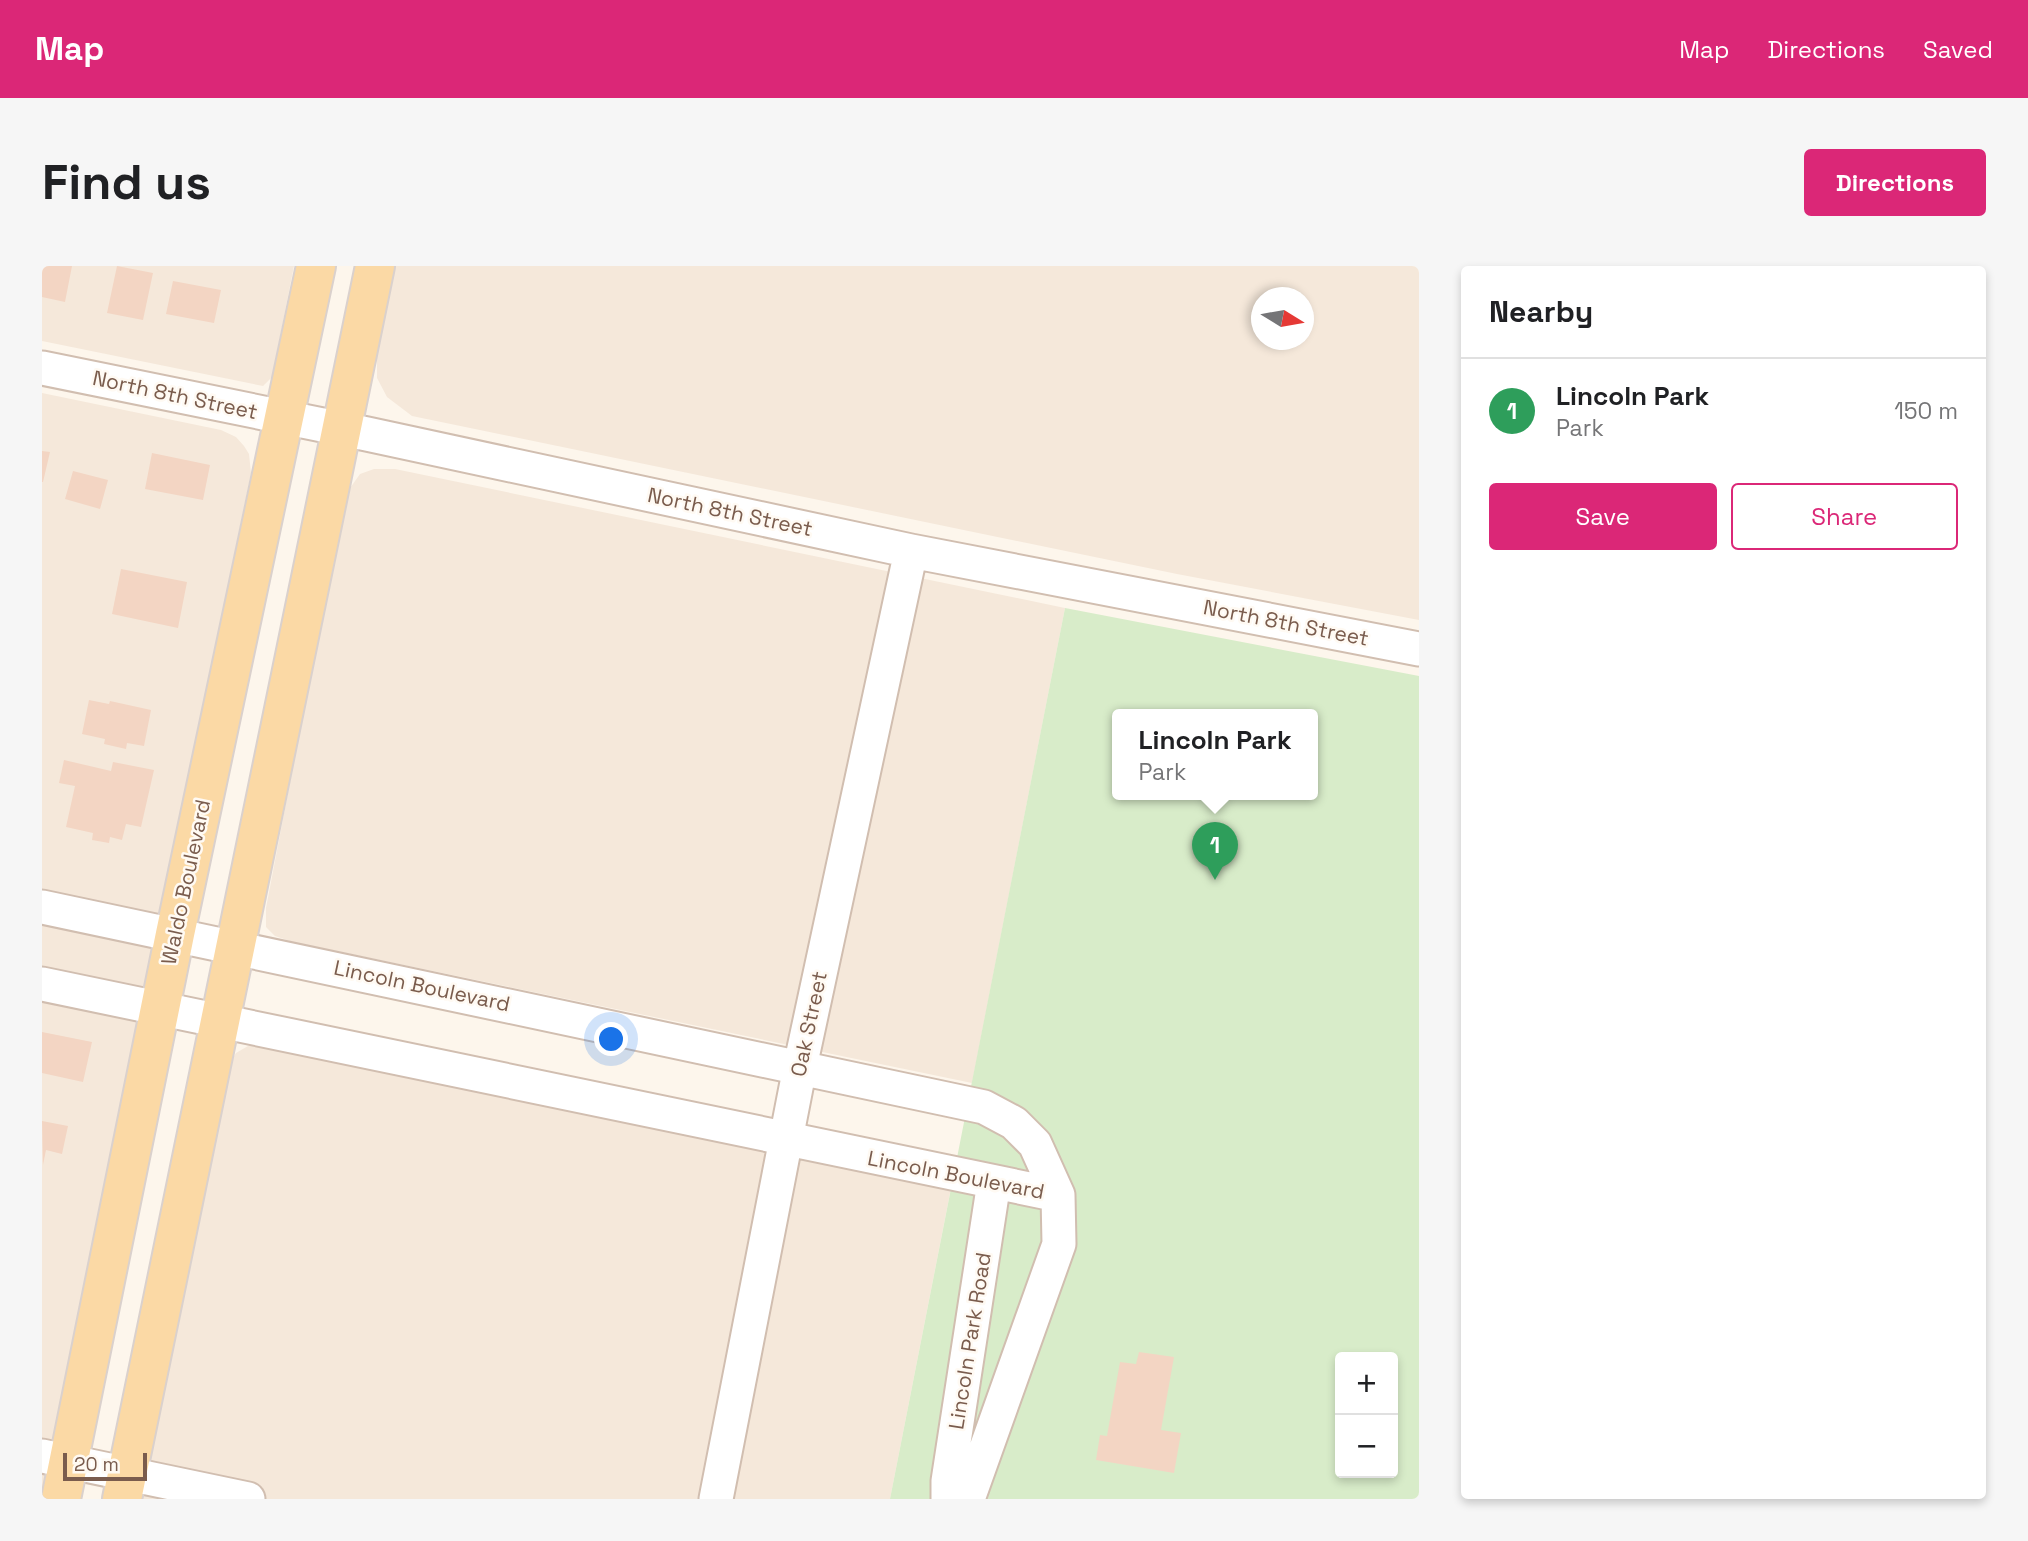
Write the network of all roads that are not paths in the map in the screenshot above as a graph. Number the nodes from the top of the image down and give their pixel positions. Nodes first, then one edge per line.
1 (316, 266) edge
2 (375, 266) edge
3 (42, 368) edge
4 (284, 418) junction
5 (342, 429) junction
6 (911, 551) junction
7 (1419, 649) edge
8 (42, 907) edge
9 (175, 934) junction
10 (235, 946) junction
11 (42, 984) edge
12 (161, 1008) junction
13 (219, 1021) junction
14 (800, 1067) junction
15 (785, 1140) junction
16 (994, 1182) junction
17 (1058, 1195) junction
18 (55, 1459) edge
19 (125, 1486) edge
20 (61, 1499) edge
21 (248, 1499) edge
22 (716, 1499) edge
23 (948, 1499) edge
24 (968, 1499) edge

1 - 4 main road, Waldo Boulevard
2 - 5 main road
3 - 4 street, North 8th Street
4 - 5 street, North 8th Street
4 - 9 main road, Waldo Boulevard
5 - 6 street, North 8th Street
5 - 10 main road
6 - 7 street, North 8th Street
6 - 14 street, Oak Street
8 - 9 street, Lincoln Boulevard
9 - 10 street, Lincoln Boulevard
9 - 12 main road, Waldo Boulevard
10 - 13 main road
10 - 14 street, Lincoln Boulevard
11 - 12 street, Lincoln Boulevard
12 - 13 street, Lincoln Boulevard
12 - 18 main road, Waldo Boulevard
13 - 15 street, Lincoln Boulevard
13 - 19 main road
14 - 15 street, Oak Street
14 - 17 street, Lincoln Boulevard
15 - 16 street, Lincoln Boulevard
15 - 22 street, Oak Street
16 - 17 street, Lincoln Boulevard
16 - 23 street, Lincoln Park Road
17 - 24 street, Lincoln Park Road
18 - 19 street
18 - 20 main road, Waldo Boulevard
19 - 21 street

